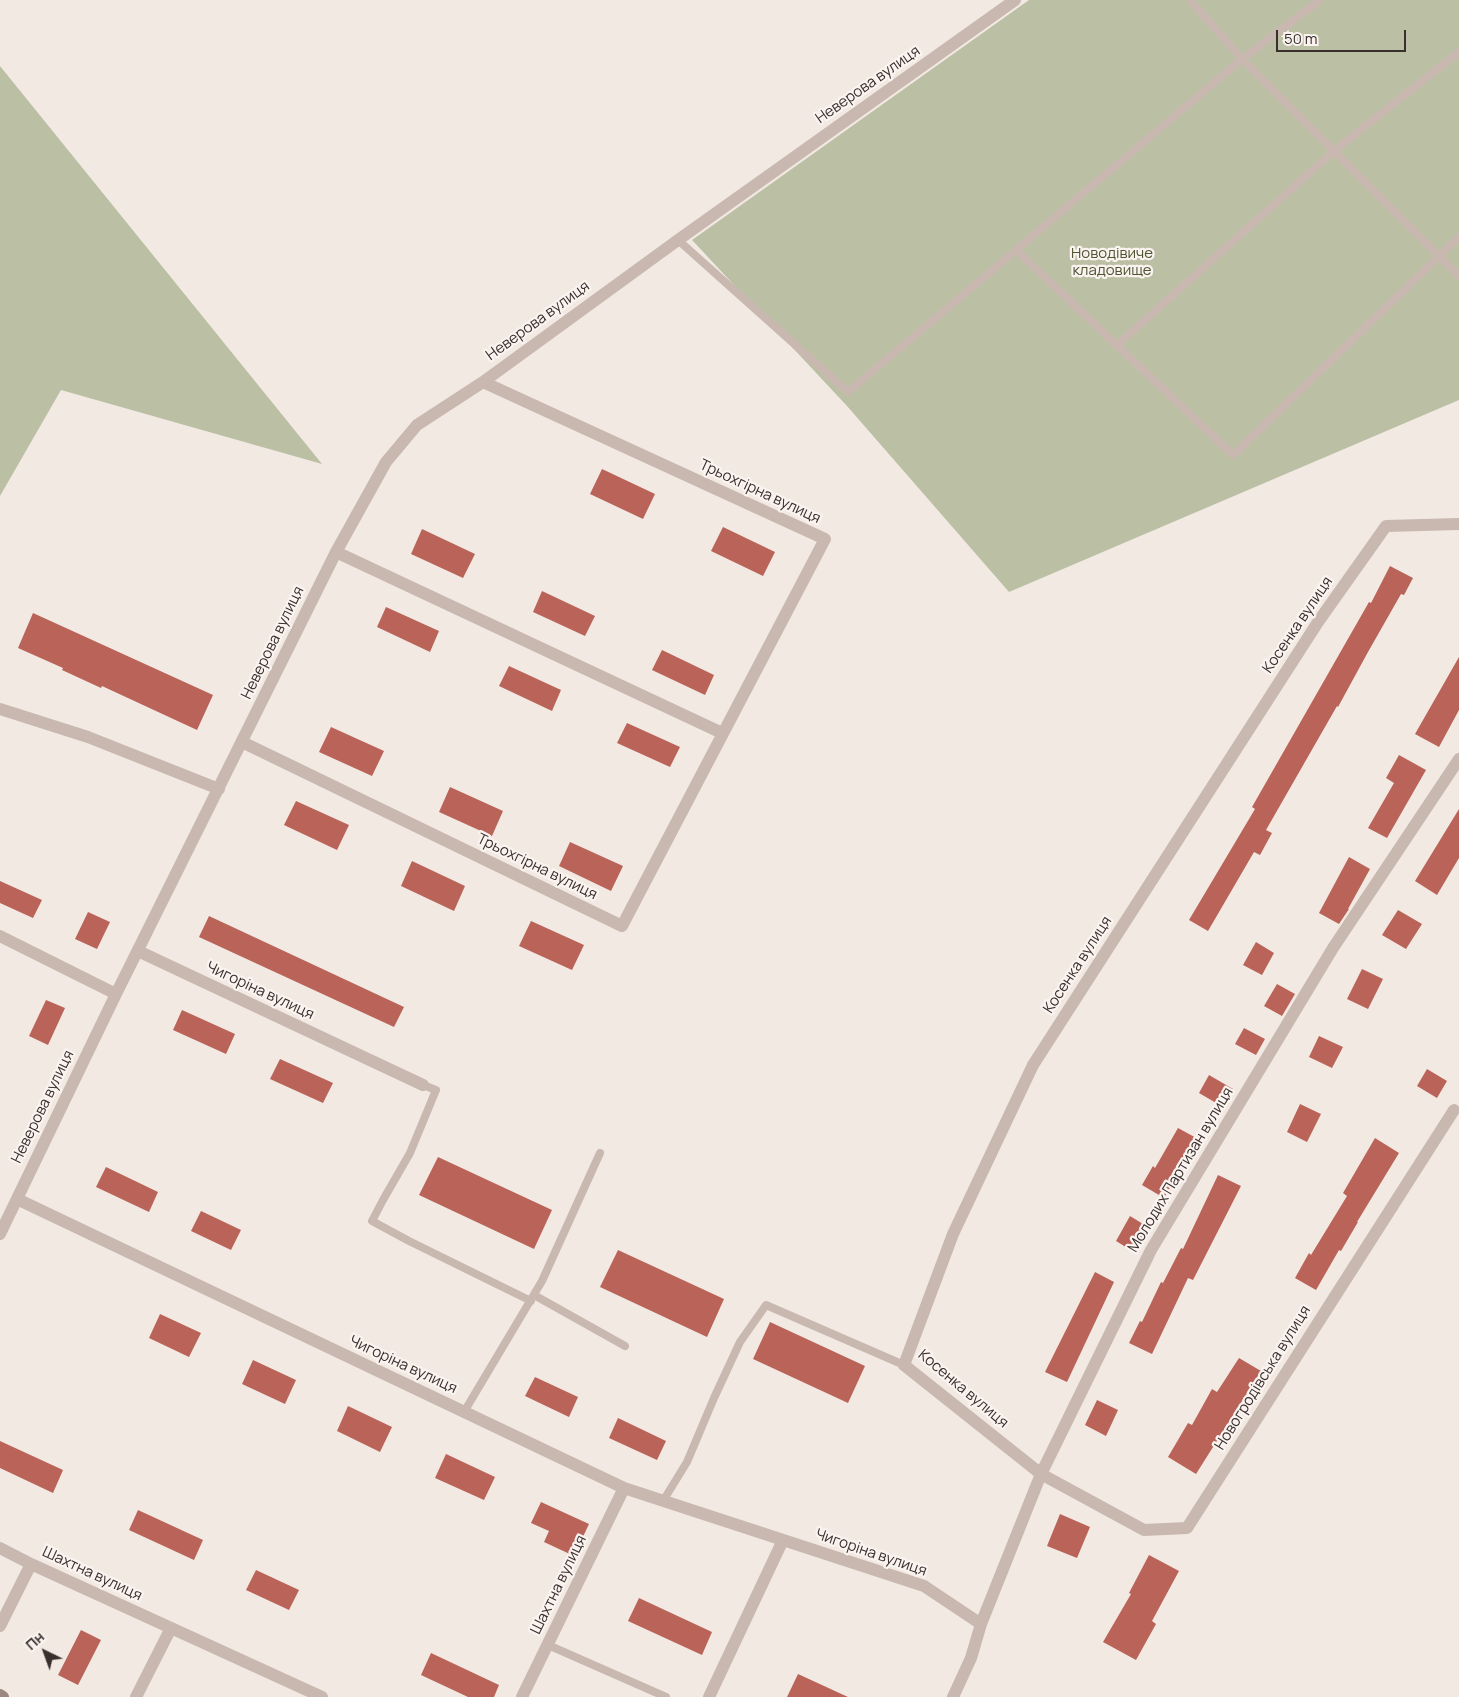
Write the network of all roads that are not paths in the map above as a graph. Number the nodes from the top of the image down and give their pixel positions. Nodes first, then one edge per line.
1 (1015, 0) edge
2 (1190, 0) edge
3 (1320, 0) edge
4 (1459, 52) edge
5 (1242, 59) junction
6 (1334, 151) junction
7 (1459, 237) edge
8 (678, 240) junction
9 (1016, 250) junction
10 (1438, 255) junction
11 (1459, 276) edge
12 (1117, 345) junction
13 (483, 382) junction
14 (1459, 524) edge
15 (336, 552) junction
16 (0, 709) edge
17 (722, 733) junction
18 (242, 742) junction
19 (1459, 759) edge
20 (219, 788) junction
21 (0, 936) edge
22 (138, 951) junction
23 (116, 994) junction
24 (423, 1085) joint
25 (1454, 1110) dead end
26 (600, 1154) dead end
27 (17, 1199) junction
28 (0, 1234) edge
29 (533, 1298) junction
30 (625, 1346) dead end
31 (904, 1365) junction
32 (464, 1412) junction
33 (1041, 1474) junction
34 (624, 1488) junction
35 (663, 1501) junction
36 (783, 1540) junction
37 (0, 1548) edge
38 (31, 1564) junction
39 (980, 1624) junction
40 (0, 1626) edge
41 (172, 1628) junction
42 (548, 1645) junction
43 (136, 1697) edge
44 (322, 1697) edge
45 (522, 1697) edge
46 (666, 1697) edge
47 (709, 1697) edge
48 (953, 1697) edge

1 - 8 street, Неверова вулиця
2 - 5 lane
3 - 5 lane
4 - 6 lane
5 - 6 lane
5 - 9 lane
6 - 10 lane
6 - 12 lane
7 - 10 lane
8 - 9 lane
8 - 13 street, Неверова вулиця
9 - 12 lane
10 - 11 lane
10 - 12 lane
13 - 15 street, Неверова вулиця
13 - 17 street, Трьохгірна вулиця
14 - 31 street, Косенка вулиця
15 - 17 street
15 - 18 street, Неверова вулиця
16 - 20 street
17 - 18 street, Трьохгірна вулиця
18 - 20 street, Неверова вулиця
19 - 33 street, Молодих Партизан вулиця
20 - 22 street, Неверова вулиця
21 - 23 street
22 - 23 street, Неверова вулиця
22 - 24 street, Чигоріна вулиця
23 - 27 street, Неверова вулиця
24 - 29 lane
25 - 33 street, Новогродівська вулиця
26 - 29 lane
27 - 28 street, Неверова вулиця
27 - 32 street, Чигоріна вулиця
29 - 30 lane
29 - 32 lane
31 - 33 street, Косенка вулиця
31 - 35 lane
32 - 34 street, Чигоріна вулиця
33 - 39 street, Молодих Партизан вулиця
34 - 35 street, Чигоріна вулиця
34 - 42 street, Шахтна вулиця
35 - 36 street, Чигоріна вулиця
36 - 39 street, Чигоріна вулиця
36 - 47 street
37 - 38 street, Шахтна вулиця
38 - 40 street
38 - 41 street, Шахтна вулиця
39 - 48 street
41 - 43 street
41 - 44 street, Шахтна вулиця
42 - 45 street, Шахтна вулиця
42 - 46 lane

